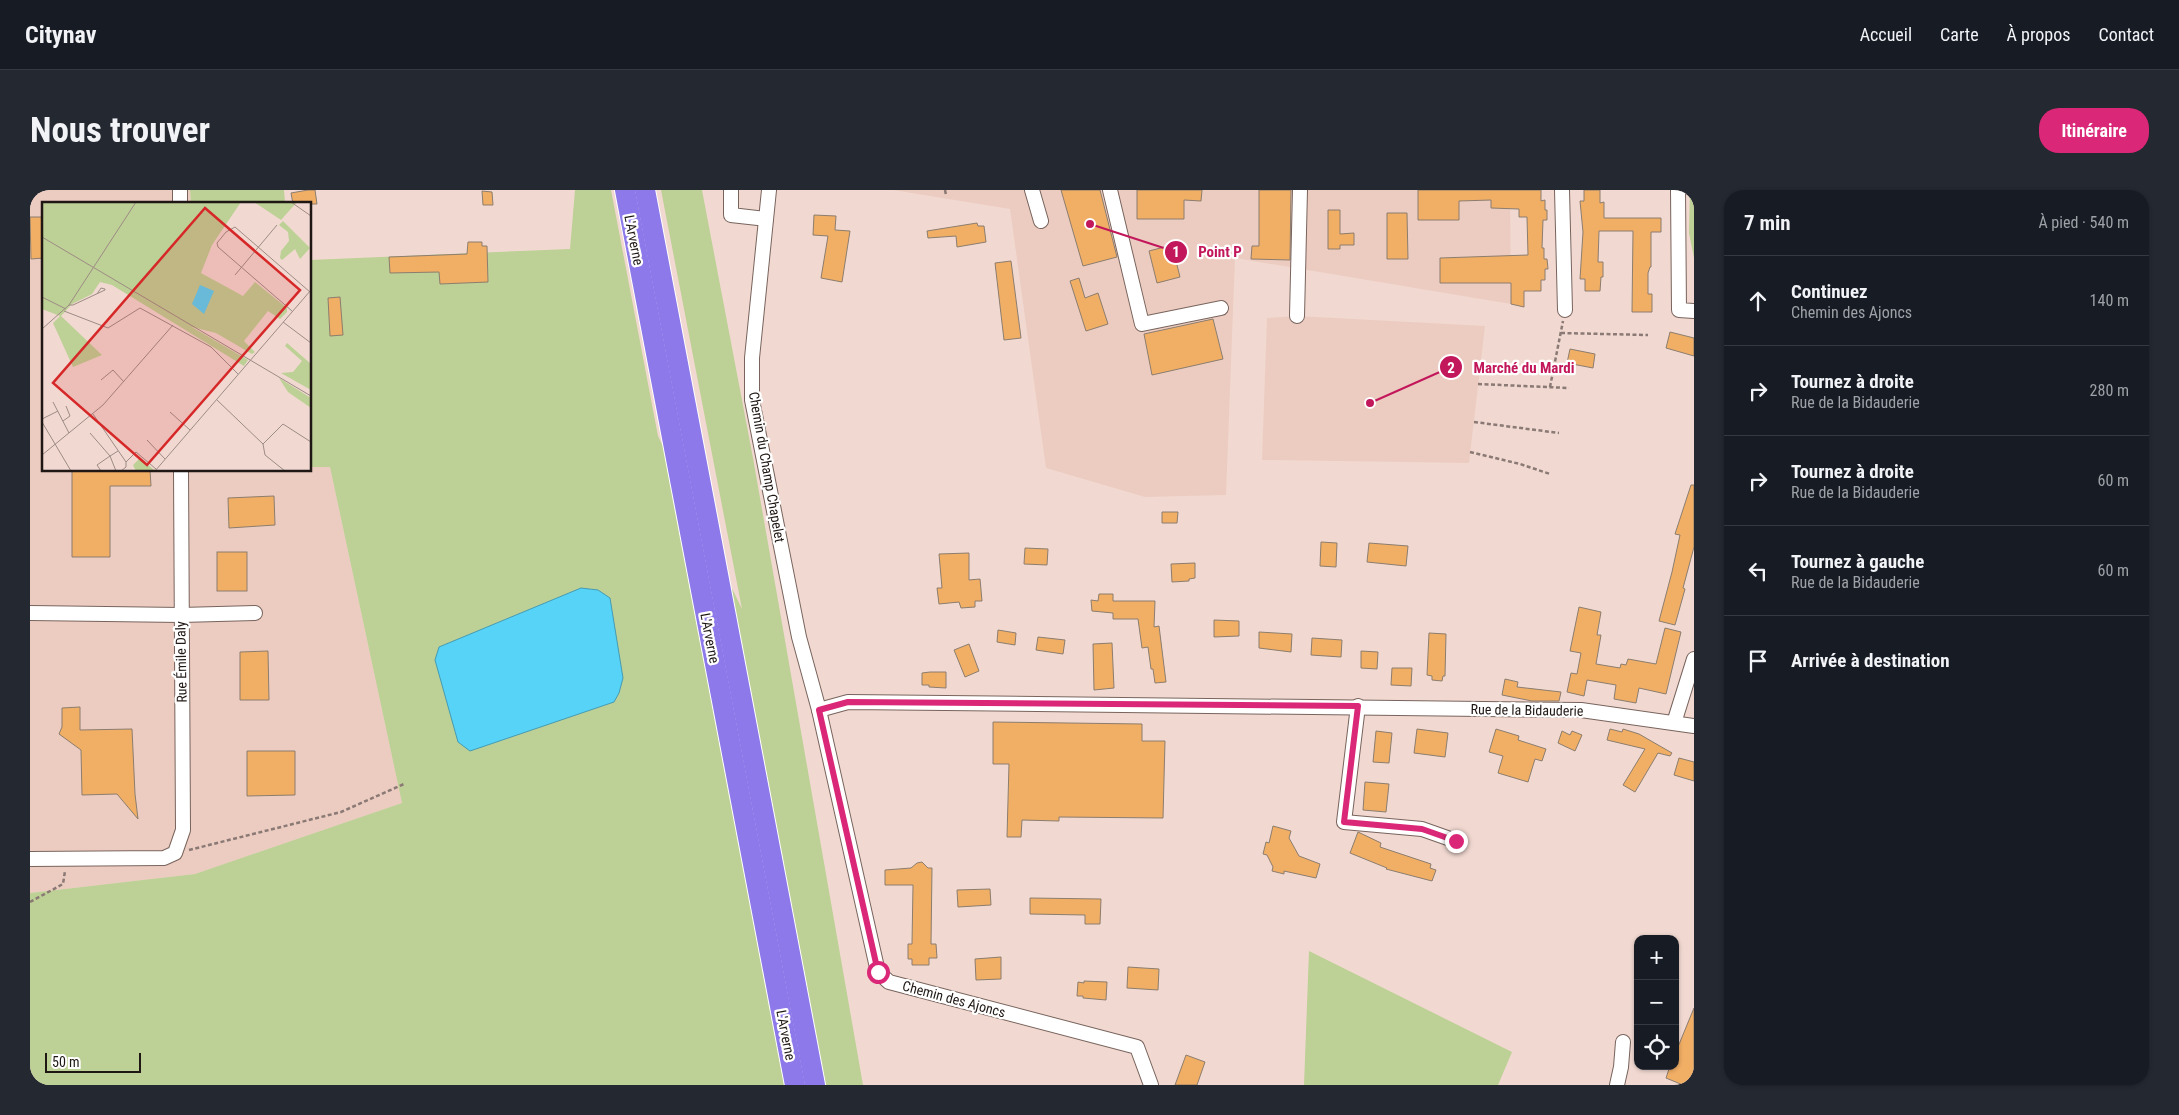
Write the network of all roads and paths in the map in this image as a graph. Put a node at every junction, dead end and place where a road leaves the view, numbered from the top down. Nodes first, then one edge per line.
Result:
1 (625, 190) edge
2 (646, 190) edge
3 (730, 190) edge
4 (769, 190) edge
5 (945, 190) edge
6 (1032, 190) edge
7 (1110, 190) edge
8 (1300, 190) edge
9 (1562, 190) edge
10 (1678, 190) edge
11 (946, 195) dead end
12 (766, 219) junction
13 (1041, 221) dead end
14 (1221, 308) dead end
15 (1565, 310) joint
16 (1694, 311) edge
17 (1297, 316) dead end
18 (1561, 332) junction
19 (1648, 335) dead end
20 (1478, 384) dead end
21 (1550, 388) junction
22 (1570, 388) dead end
23 (1474, 422) dead end
24 (1560, 433) dead end
25 (1470, 452) dead end
26 (181, 471) edge
27 (1550, 474) dead end
28 (30, 613) edge
29 (255, 613) dead end
30 (181, 615) junction
31 (1694, 659) edge
32 (1358, 706) junction
33 (819, 710) junction
34 (1674, 723) junction
35 (1694, 726) edge
36 (404, 784) dead end
37 (1456, 841) dead end
38 (175, 853) junction
39 (30, 858) edge
40 (67, 859) junction
41 (30, 902) edge
42 (1623, 1042) dead end
43 (795, 1085) edge
44 (815, 1085) edge
45 (1151, 1085) edge
46 (1617, 1085) edge

1 - 43 highway, L'Arverne
2 - 44 highway, L'Arverne
3 - 12 street
4 - 12 street, Chemin du Champ Chapelet
5 - 11 path
6 - 13 street
7 - 14 street
8 - 17 street
9 - 15 street
10 - 16 street
12 - 33 street, Chemin du Champ Chapelet
15 - 18 path
18 - 19 path
18 - 21 path
20 - 21 path
21 - 22 path
23 - 24 path
25 - 27 path
26 - 30 street, Rue Émile Daly
28 - 30 street
29 - 30 street
30 - 38 street, Rue Émile Daly
31 - 34 street
32 - 33 street, Rue de la Bidauderie
32 - 34 street, Rue de la Bidauderie
32 - 37 street
33 - 45 street, Chemin des Ajoncs
34 - 35 street, Rue de la Bidauderie
36 - 38 path
38 - 40 street
39 - 40 street
40 - 41 path
42 - 46 street

